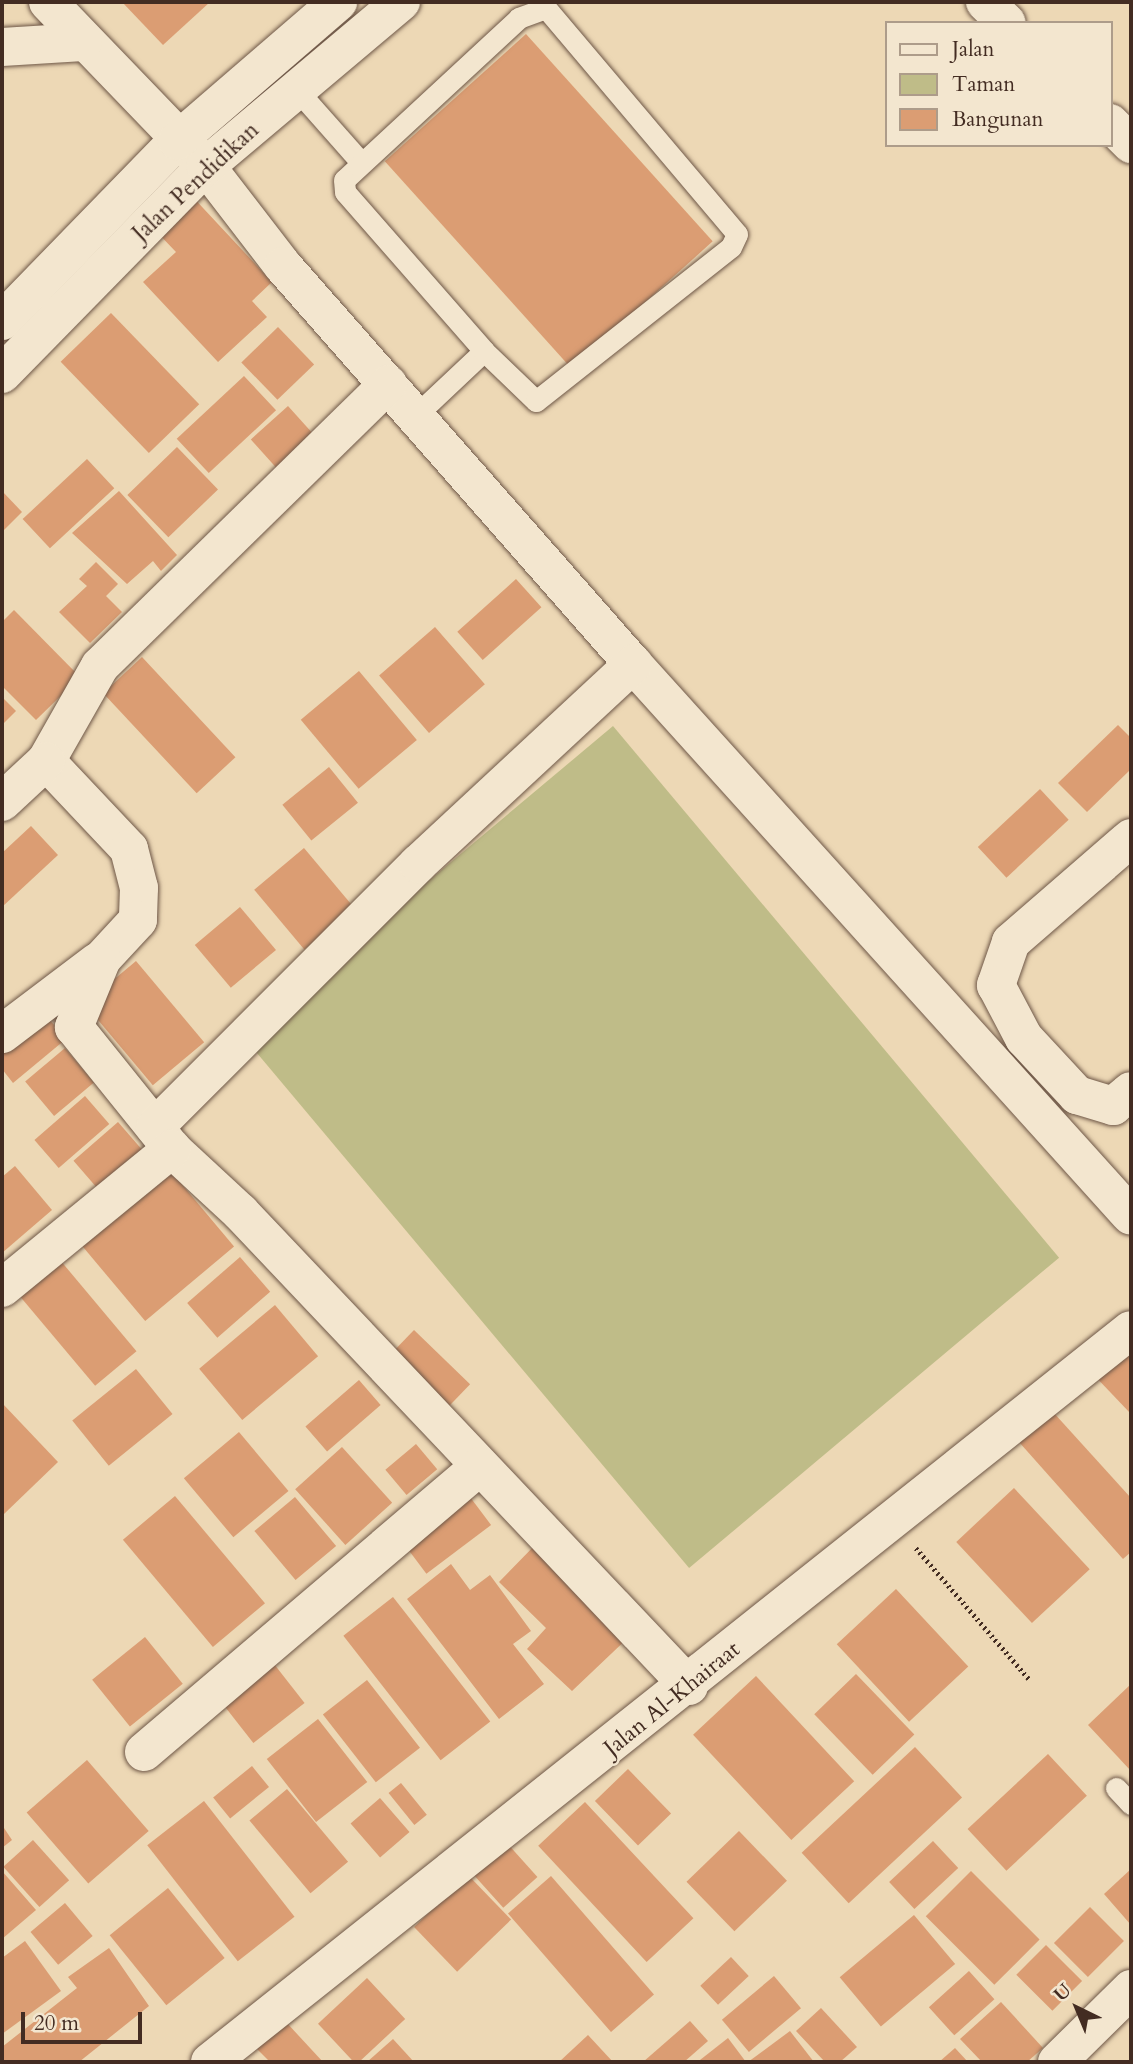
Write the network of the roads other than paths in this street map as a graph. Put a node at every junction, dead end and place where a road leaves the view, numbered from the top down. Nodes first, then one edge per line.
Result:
1 (48, 2) edge
2 (338, 2) edge
3 (401, 2) edge
4 (985, 2) edge
5 (512, 10) edge
6 (1005, 21) edge
7 (83, 41) junction
8 (2, 47) edge
9 (297, 90) junction
10 (1112, 125) edge
11 (177, 141) junction
12 (1131, 144) edge
13 (359, 160) junction
14 (206, 166) junction
15 (2, 321) edge
16 (484, 351) junction
17 (2, 374) edge
18 (388, 384) junction
19 (415, 416) junction
20 (633, 664) junction
21 (47, 761) junction
22 (2, 802) edge
23 (1131, 838) edge
24 (102, 959) junction
25 (2, 1034) edge
26 (1131, 1091) edge
27 (163, 1138) junction
28 (1131, 1216) edge
29 (2, 1288) edge
30 (1131, 1330) edge
31 (480, 1466) junction
32 (689, 1686) junction
33 (144, 1752) dead end
34 (1116, 1788) dead end
35 (1131, 1804) edge
36 (1131, 1989) edge
37 (210, 2062) edge
38 (1057, 2062) edge

1 - 7 street
2 - 11 street, Jalan Pendidikan
3 - 9 street, Jalan Pendidikan
4 - 6 street
5 - 13 lane
5 - 16 lane
7 - 8 street
7 - 11 street
9 - 13 lane
9 - 14 street, Jalan Pendidikan
10 - 12 street
11 - 14 street
11 - 15 street, Jalan Pendidikan
13 - 16 lane
14 - 17 street, Jalan Pendidikan
14 - 18 street
16 - 19 lane
18 - 19 street
18 - 21 street
19 - 20 street
20 - 27 street
20 - 28 street
21 - 22 street
21 - 24 street
23 - 26 street
24 - 25 street
24 - 27 street
27 - 29 street
27 - 31 street
30 - 32 street, Jalan Al-Khairaat
31 - 32 street
31 - 33 street
32 - 37 street, Jalan Al-Khairaat
34 - 35 lane
36 - 38 street

